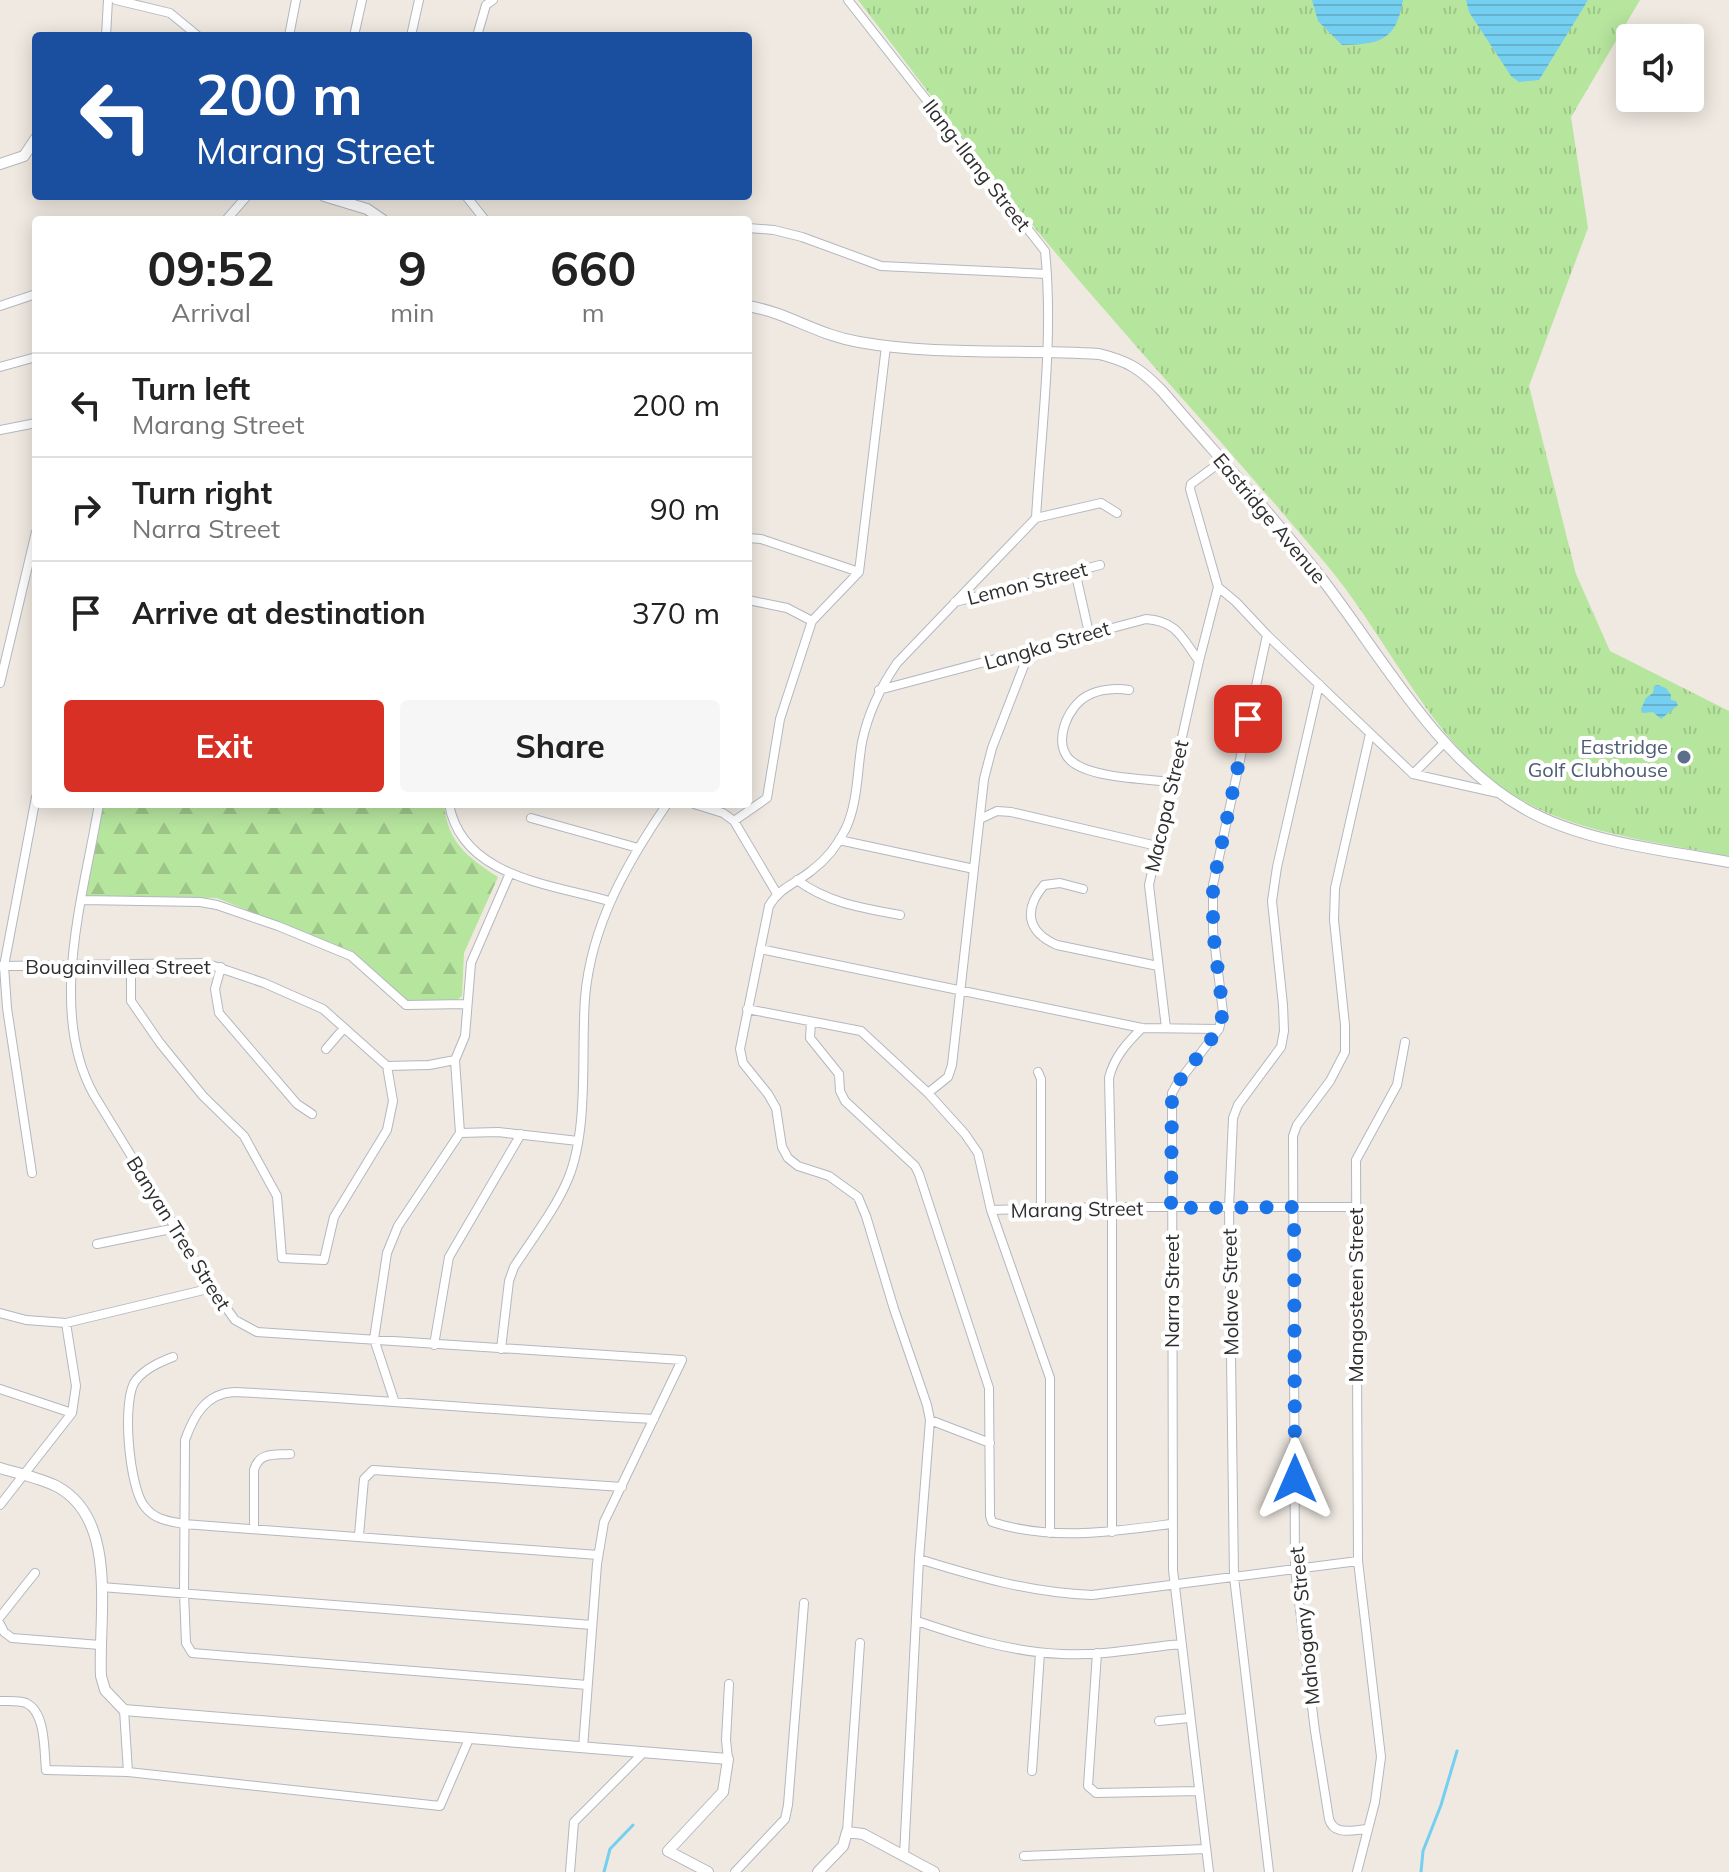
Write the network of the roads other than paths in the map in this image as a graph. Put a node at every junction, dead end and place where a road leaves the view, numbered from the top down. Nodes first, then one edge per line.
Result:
1 (108, 0) edge
2 (116, 0) edge
3 (296, 0) edge
4 (362, 0) edge
5 (419, 0) edge
6 (493, 0) edge
7 (848, 0) edge
8 (106, 32) edge
9 (193, 32) edge
10 (290, 32) edge
11 (355, 32) edge
12 (412, 32) edge
13 (478, 32) edge
14 (32, 144) edge
15 (0, 164) edge
16 (244, 200) edge
17 (337, 200) edge
18 (469, 200) edge
19 (230, 216) edge
20 (377, 216) edge
21 (482, 216) edge
22 (752, 228) edge
23 (1047, 274) junction
24 (32, 295) edge
25 (0, 306) edge
26 (752, 307) edge
27 (886, 346) junction
28 (1046, 351) junction
29 (32, 358) edge
30 (0, 367) edge
31 (32, 424) edge
32 (0, 430) edge
33 (1222, 461) junction
34 (1117, 513) dead end
35 (1036, 518) junction
36 (752, 538) edge
37 (32, 549) edge
38 (1100, 565) dead end
39 (1075, 571) junction
40 (859, 572) junction
41 (1218, 587) junction
42 (752, 601) edge
43 (955, 602) junction
44 (812, 621) junction
45 (1089, 633) junction
46 (1267, 635) junction
47 (1030, 650) junction
48 (1199, 661) junction
49 (0, 683) edge
50 (1319, 684) junction
51 (879, 690) junction
52 (1129, 690) dead end
53 (1370, 734) junction
54 (1444, 743) junction
55 (1413, 774) junction
56 (1172, 782) junction
57 (1498, 793) junction
58 (34, 808) edge
59 (98, 808) edge
60 (450, 808) edge
61 (664, 808) edge
62 (707, 808) edge
63 (531, 818) dead end
64 (980, 819) junction
65 (734, 821) junction
66 (839, 840) junction
67 (1157, 846) junction
68 (638, 848) junction
69 (1729, 862) edge
70 (974, 869) junction
71 (510, 873) junction
72 (797, 880) junction
73 (1083, 889) dead end
74 (776, 892) junction
75 (82, 900) junction
76 (609, 901) junction
77 (900, 915) dead end
78 (760, 949) junction
79 (71, 964) junction
80 (131, 965) junction
81 (2, 966) edge
82 (1158, 966) junction
83 (221, 967) junction
84 (960, 990) junction
85 (467, 1004) junction
86 (747, 1009) junction
87 (811, 1022) junction
88 (344, 1028) junction
89 (1142, 1028) junction
90 (1166, 1028) junction
91 (1219, 1029) junction
92 (1405, 1042) dead end
93 (326, 1049) dead end
94 (455, 1060) junction
95 (387, 1066) junction
96 (1038, 1072) dead end
97 (928, 1093) junction
98 (312, 1114) dead end
99 (460, 1133) junction
100 (521, 1134) junction
101 (578, 1141) junction
102 (32, 1173) dead end
103 (1112, 1207) junction
104 (1294, 1207) junction
105 (1355, 1207) junction
106 (1171, 1208) junction
107 (1229, 1208) junction
108 (1041, 1209) junction
109 (991, 1210) junction
110 (176, 1228) junction
111 (97, 1244) dead end
112 (212, 1288) junction
113 (0, 1313) edge
114 (66, 1323) junction
115 (374, 1339) junction
116 (434, 1345) junction
117 (501, 1349) junction
118 (173, 1357) dead end
119 (0, 1389) edge
120 (394, 1400) junction
121 (72, 1413) junction
122 (654, 1419) junction
123 (930, 1420) junction
124 (990, 1443) junction
125 (290, 1454) dead end
126 (0, 1468) edge
127 (23, 1475) junction
128 (622, 1487) junction
129 (0, 1505) edge
130 (184, 1524) junction
131 (1171, 1524) junction
132 (254, 1527) junction
133 (1112, 1532) junction
134 (1050, 1533) junction
135 (359, 1535) junction
136 (598, 1555) junction
137 (919, 1559) junction
138 (1358, 1561) junction
139 (1295, 1569) junction
140 (35, 1573) dead end
141 (1234, 1577) junction
142 (1174, 1585) junction
143 (101, 1587) junction
144 (184, 1593) junction
145 (804, 1603) dead end
146 (0, 1617) edge
147 (917, 1621) junction
148 (0, 1624) edge
149 (592, 1625) junction
150 (860, 1643) dead end
151 (1180, 1644) junction
152 (100, 1645) junction
153 (1040, 1653) junction
154 (1097, 1653) junction
155 (729, 1684) dead end
156 (587, 1685) junction
157 (0, 1701) edge
158 (124, 1710) junction
159 (1189, 1718) junction
160 (1159, 1721) dead end
161 (469, 1739) junction
162 (583, 1748) junction
163 (642, 1754) junction
164 (728, 1759) junction
165 (1032, 1771) dead end
166 (128, 1772) junction
167 (1199, 1791) junction
168 (1368, 1829) junction
169 (847, 1832) junction
170 (1206, 1849) junction
171 (904, 1856) junction
172 (1024, 1856) dead end
173 (570, 1872) edge
174 (708, 1872) edge
175 (735, 1872) edge
176 (818, 1872) edge
177 (934, 1872) edge
178 (1209, 1872) edge
179 (1269, 1872) edge
180 (1357, 1872) edge

1 - 8 street
2 - 9 street
3 - 10 street
4 - 11 street
5 - 12 street
6 - 13 street
7 - 23 street, Ilang-Ilang Street
14 - 15 street
16 - 19 street
17 - 20 street
18 - 21 street
22 - 23 street
23 - 28 street, Ilang-Ilang Street
24 - 25 street
26 - 27 street, Eastridge Avenue
27 - 28 street, Eastridge Avenue
27 - 40 street
28 - 33 street, Eastridge Avenue
28 - 35 street, Ilang-Ilang Street
29 - 30 street
31 - 32 street
33 - 41 street
33 - 54 street, Eastridge Avenue
34 - 35 street
35 - 43 street
36 - 40 street
37 - 49 street
38 - 39 street, Lemon Street
39 - 43 street, Lemon Street
39 - 45 street
40 - 44 street
41 - 46 street
41 - 48 street, Macopa Street
42 - 44 street
43 - 51 street
44 - 65 street
45 - 47 street, Langka Street
45 - 48 street, Langka Street
46 - 50 street
46 - 91 street
47 - 51 street, Langka Street
47 - 64 street
48 - 56 street, Macopa Street
50 - 53 street
50 - 107 street, Molave Street
51 - 66 street
52 - 56 street
53 - 55 street
53 - 104 street, Mahogany Street
54 - 55 street
54 - 57 street, Eastridge Avenue
55 - 57 street
56 - 67 street, Macopa Street
57 - 69 street, Eastridge Avenue
58 - 81 street
59 - 75 street, Banyan Tree Street
60 - 71 street
61 - 68 street
62 - 65 street
63 - 68 street
64 - 67 street
64 - 70 street
65 - 74 street
66 - 70 street
66 - 72 street
67 - 82 street, Macopa Street
68 - 76 street
70 - 84 street
71 - 76 street
71 - 85 street
72 - 74 street
72 - 77 street
73 - 82 street
74 - 78 street
75 - 79 street, Banyan Tree Street
75 - 85 street
76 - 101 street
78 - 84 street
78 - 86 street
79 - 80 street, Bougainvillea Street
79 - 81 street, Bougainvillea Street
79 - 110 street, Banyan Tree Street
80 - 83 street, Bougainvillea Street
80 - 95 street
81 - 102 street
82 - 90 street, Macopa Street
83 - 88 street, Bougainvillea Street
83 - 98 street
84 - 89 street
84 - 97 street
85 - 94 street
86 - 87 street
86 - 123 street
87 - 97 street
87 - 124 street
88 - 93 street
88 - 95 street, Bougainvillea Street
89 - 90 street
89 - 103 street
90 - 91 street
91 - 106 street, Narra Street
92 - 105 street, Mangosteen Street
94 - 95 street
94 - 99 street
96 - 108 street
97 - 109 street
99 - 100 street
99 - 115 street
100 - 101 street
100 - 116 street
101 - 117 street
103 - 106 street, Marang Street
103 - 108 street, Marang Street
103 - 133 street
104 - 105 street, Marang Street
104 - 107 street, Marang Street
104 - 139 street, Mahogany Street
105 - 138 street, Mangosteen Street
106 - 107 street, Marang Street
106 - 131 street, Narra Street
107 - 141 street, Molave Street
108 - 109 street, Marang Street
109 - 134 street
110 - 111 street
110 - 112 street, Banyan Tree Street
112 - 114 street
112 - 115 street, Banyan Tree Street
113 - 114 street
114 - 121 street
115 - 116 street, Banyan Tree Street
115 - 120 street
116 - 117 street, Banyan Tree Street
117 - 122 street, Banyan Tree Street
118 - 130 street
119 - 121 street
120 - 122 street
120 - 130 street
121 - 127 street
122 - 128 street
123 - 124 street
123 - 137 street
124 - 134 street
125 - 132 street
126 - 127 street
127 - 129 street
127 - 143 street
128 - 135 street
128 - 136 street
130 - 132 street
130 - 144 street
131 - 133 street
131 - 142 street, Narra Street
132 - 135 street
133 - 134 street
135 - 136 street
136 - 149 street
137 - 142 street
137 - 147 street
138 - 139 street
138 - 168 street, Mangosteen Street
139 - 141 street
139 - 168 street, Mahogany Street
140 - 146 street
141 - 142 street
141 - 179 street, Molave Street
142 - 151 street, Narra Street
143 - 144 street
143 - 152 street
144 - 149 street
144 - 156 street
145 - 175 street
147 - 153 street
147 - 171 street
148 - 152 street
149 - 156 street
150 - 169 street
151 - 154 street
151 - 159 street, Narra Street
152 - 158 street
153 - 154 street
153 - 165 street
154 - 167 street
155 - 164 street
156 - 162 street
157 - 166 street
158 - 161 street
158 - 166 street
159 - 160 street
159 - 167 street, Narra Street
161 - 162 street
161 - 166 street
162 - 163 street
163 - 164 street
163 - 173 street
164 - 174 street
167 - 170 street, Narra Street
168 - 180 street, Mangosteen Street
169 - 171 street
169 - 176 street
170 - 172 street
170 - 178 street, Narra Street
171 - 177 street

